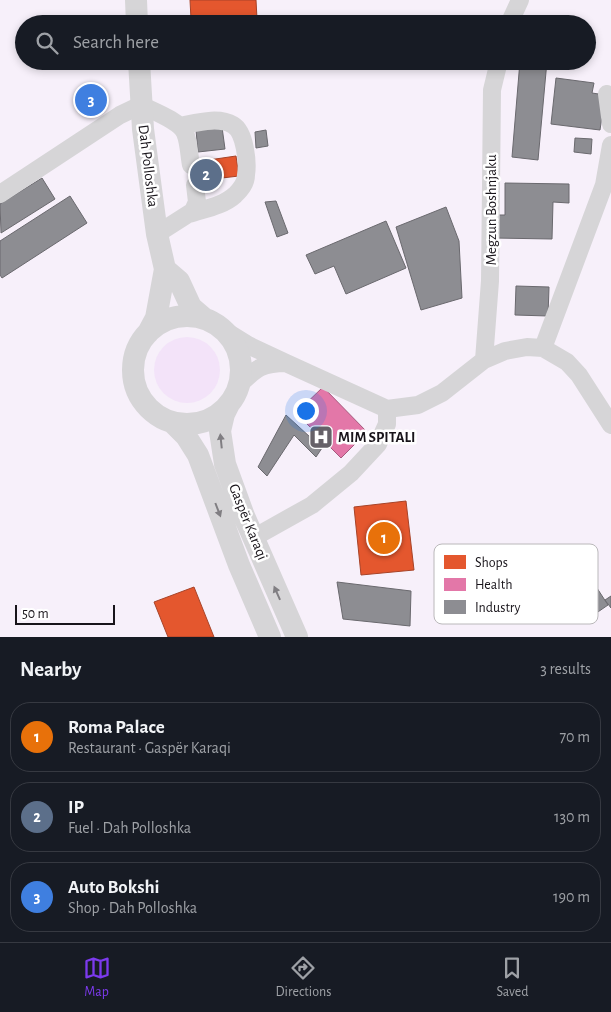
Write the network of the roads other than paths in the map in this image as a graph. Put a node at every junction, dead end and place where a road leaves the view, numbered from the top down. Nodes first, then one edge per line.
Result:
1 (136, 0) edge
2 (520, 0) edge
3 (137, 15) edge
4 (513, 15) edge
5 (140, 70) edge
6 (497, 70) edge
7 (608, 94) dead end
8 (142, 106) junction
9 (611, 124) edge
10 (180, 126) junction
11 (611, 145) edge
12 (191, 165) dead end
13 (195, 185) dead end
14 (0, 194) edge
15 (189, 214) junction
16 (157, 234) junction
17 (165, 269) junction
18 (205, 318) junction
19 (227, 332) junction
20 (148, 333) junction
21 (543, 348) junction
22 (484, 360) junction
23 (286, 363) junction
24 (240, 384) junction
25 (229, 404) junction
26 (387, 409) junction
27 (172, 422) junction
28 (611, 426) edge
29 (254, 538) junction
30 (270, 637) edge
31 (297, 637) edge

1 - 3 main road
2 - 4 street
5 - 8 main road, Dah Polloshka
6 - 22 street, Megzun Boshnjaku
7 - 9 street
8 - 10 street
8 - 14 street
8 - 16 main road, Dah Polloshka
10 - 12 street
10 - 15 street
11 - 21 street
13 - 15 street
15 - 16 street
16 - 17 main road, Dah Polloshka
17 - 18 main road, Dah Polloshka
17 - 20 main road, Dah Polloshka
18 - 19 main road
18 - 20 main road
19 - 23 street
19 - 24 main road
20 - 27 main road
21 - 22 street
21 - 28 street
22 - 26 street
23 - 24 street
23 - 26 street
24 - 25 main road
25 - 27 main road
29 -> 25 main road, Gaspër Karaqi
26 - 29 street
27 -> 30 main road, Gaspër Karaqi
31 -> 29 main road, Gaspër Karaqi

